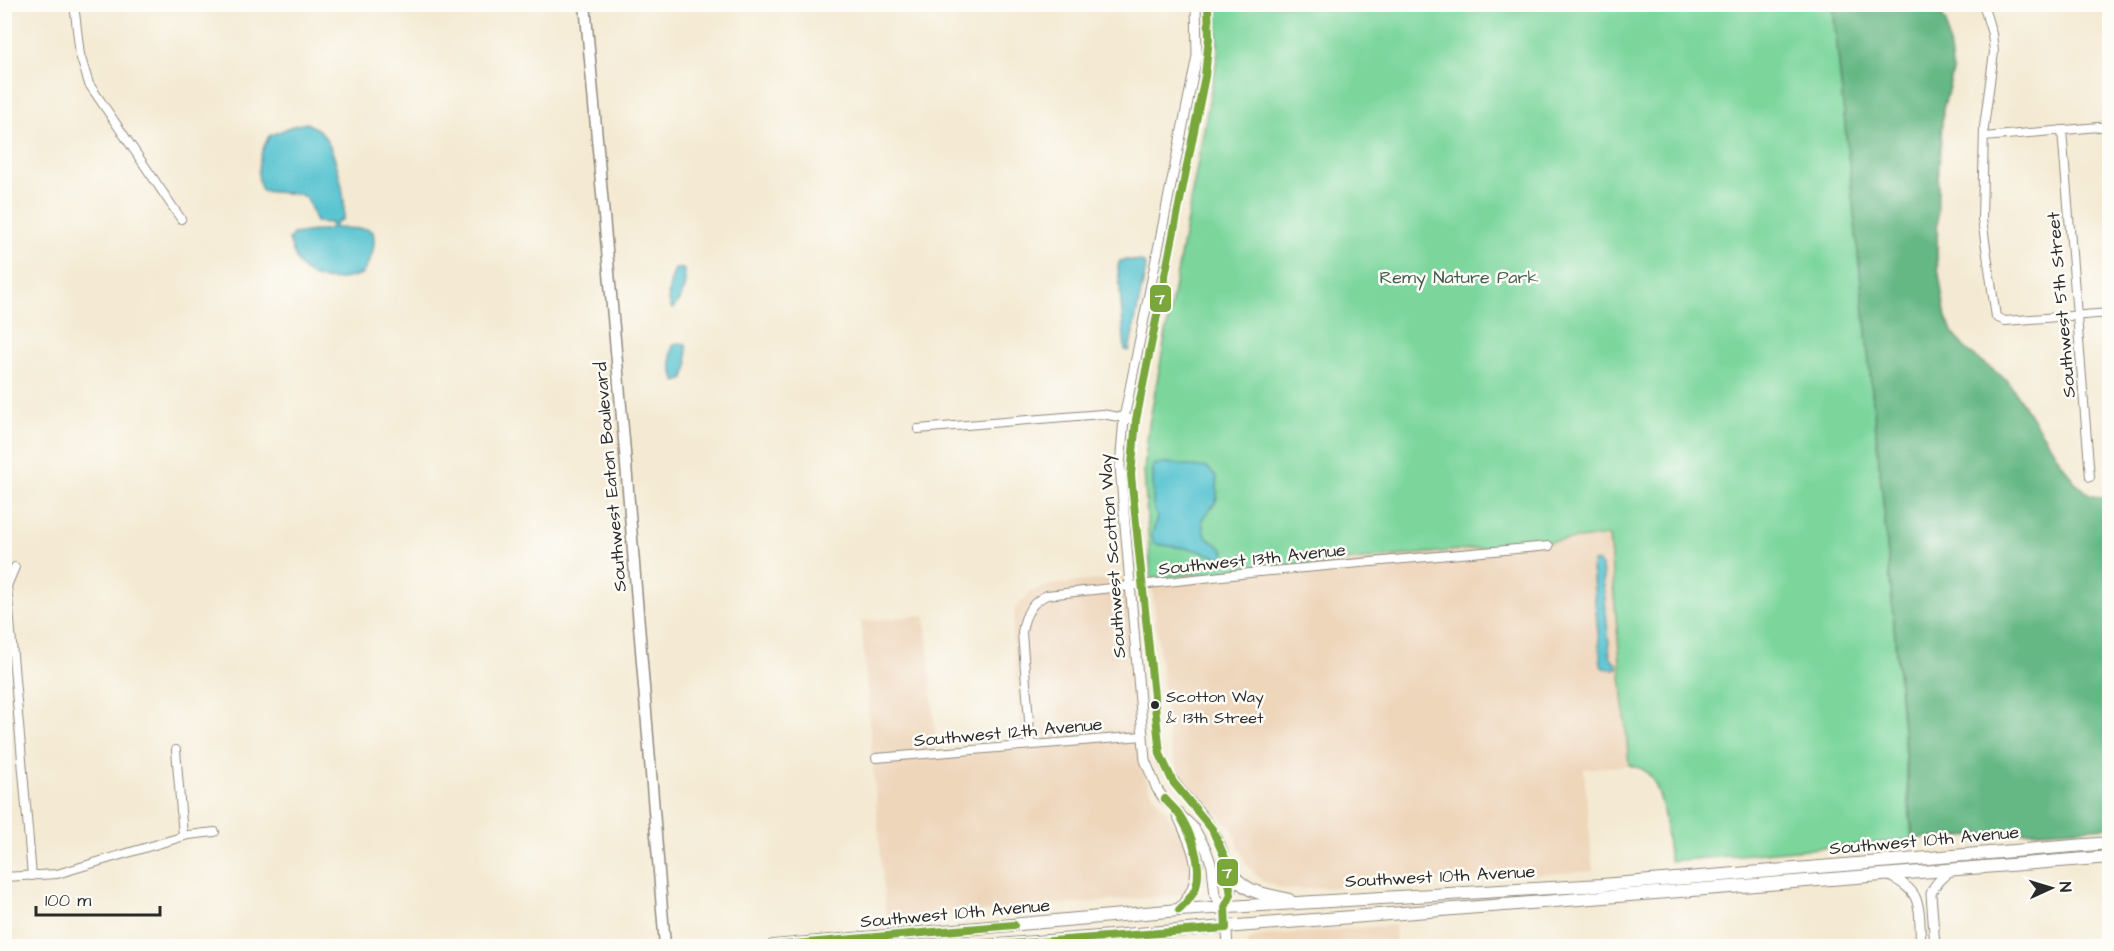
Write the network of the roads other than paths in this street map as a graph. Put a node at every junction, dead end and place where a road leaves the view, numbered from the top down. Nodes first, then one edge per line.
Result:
1 (74, 4) edge
2 (585, 4) edge
3 (1196, 4) edge
4 (1208, 4) edge
5 (1983, 4) edge
6 (1186, 113) junction
7 (1197, 116) junction
8 (2109, 126) edge
9 (2062, 130) junction
10 (1984, 137) junction
11 (181, 219) dead end
12 (2109, 313) edge
13 (2077, 314) junction
14 (1124, 417) junction
15 (1136, 420) junction
16 (918, 429) dead end
17 (2090, 477) dead end
18 (1549, 546) dead end
19 (15, 567) dead end
20 (1143, 585) junction
21 (1130, 587) junction
22 (1143, 736) junction
23 (1031, 745) junction
24 (176, 750) dead end
25 (876, 758) dead end
26 (1178, 813) junction
27 (215, 832) dead end
28 (183, 836) junction
29 (2109, 843) edge
30 (2109, 856) edge
31 (1952, 869) junction
32 (1229, 871) junction
33 (1884, 874) junction
34 (32, 876) junction
35 (4, 877) edge
36 (1296, 903) junction
37 (1224, 907) junction
38 (1179, 910) junction
39 (1226, 928) junction
40 (665, 946) edge
41 (773, 946) edge
42 (985, 946) edge
43 (1228, 946) edge
44 (1920, 946) edge
45 (1935, 946) edge

1 - 11 street
2 - 40 main road, Southwest Eaton Boulevard
3 - 6 street, Southwest Scotton Way
4 - 7 street, Southwest Scotton Way
5 - 10 street
6 - 7 street
6 - 14 street, Southwest Scotton Way
7 - 15 street, Southwest Scotton Way
8 - 9 street
9 - 10 street
9 - 13 street, Southwest 5th Street
10 - 13 street
12 - 13 street
13 - 17 street, Southwest 5th Street
14 - 15 street
14 - 16 street
14 - 21 street, Southwest Scotton Way
15 - 20 street, Southwest Scotton Way
18 - 20 street, Southwest 13th Avenue
19 - 34 street
20 - 21 street, Southwest 13th Avenue
20 - 32 street, Southwest Scotton Way
21 - 22 street, Southwest Scotton Way
21 - 23 street, Southwest 13th Avenue
22 - 23 street, Southwest 12th Avenue
22 - 26 street, Southwest Scotton Way
23 - 25 street, Southwest 12th Avenue
24 - 28 street
26 - 37 street, Southwest Scotton Way
26 - 38 highway
27 - 28 street
28 - 34 street
29 - 36 highway, Southwest 10th Avenue
30 - 31 highway, Southwest 10th Avenue
31 - 33 highway, Southwest 10th Avenue
31 - 45 street
32 - 36 highway
32 - 37 street, Southwest Scotton Way
33 - 39 highway, Southwest 10th Avenue
33 - 44 street
34 - 35 street
36 - 37 highway, Southwest 10th Avenue
37 - 38 highway, Southwest 10th Avenue
37 - 39 street, Southwest Scotton Way
38 - 41 highway, Southwest 10th Avenue
39 - 42 highway, Southwest 10th Avenue
39 - 43 street, Southwest Scotton Way

